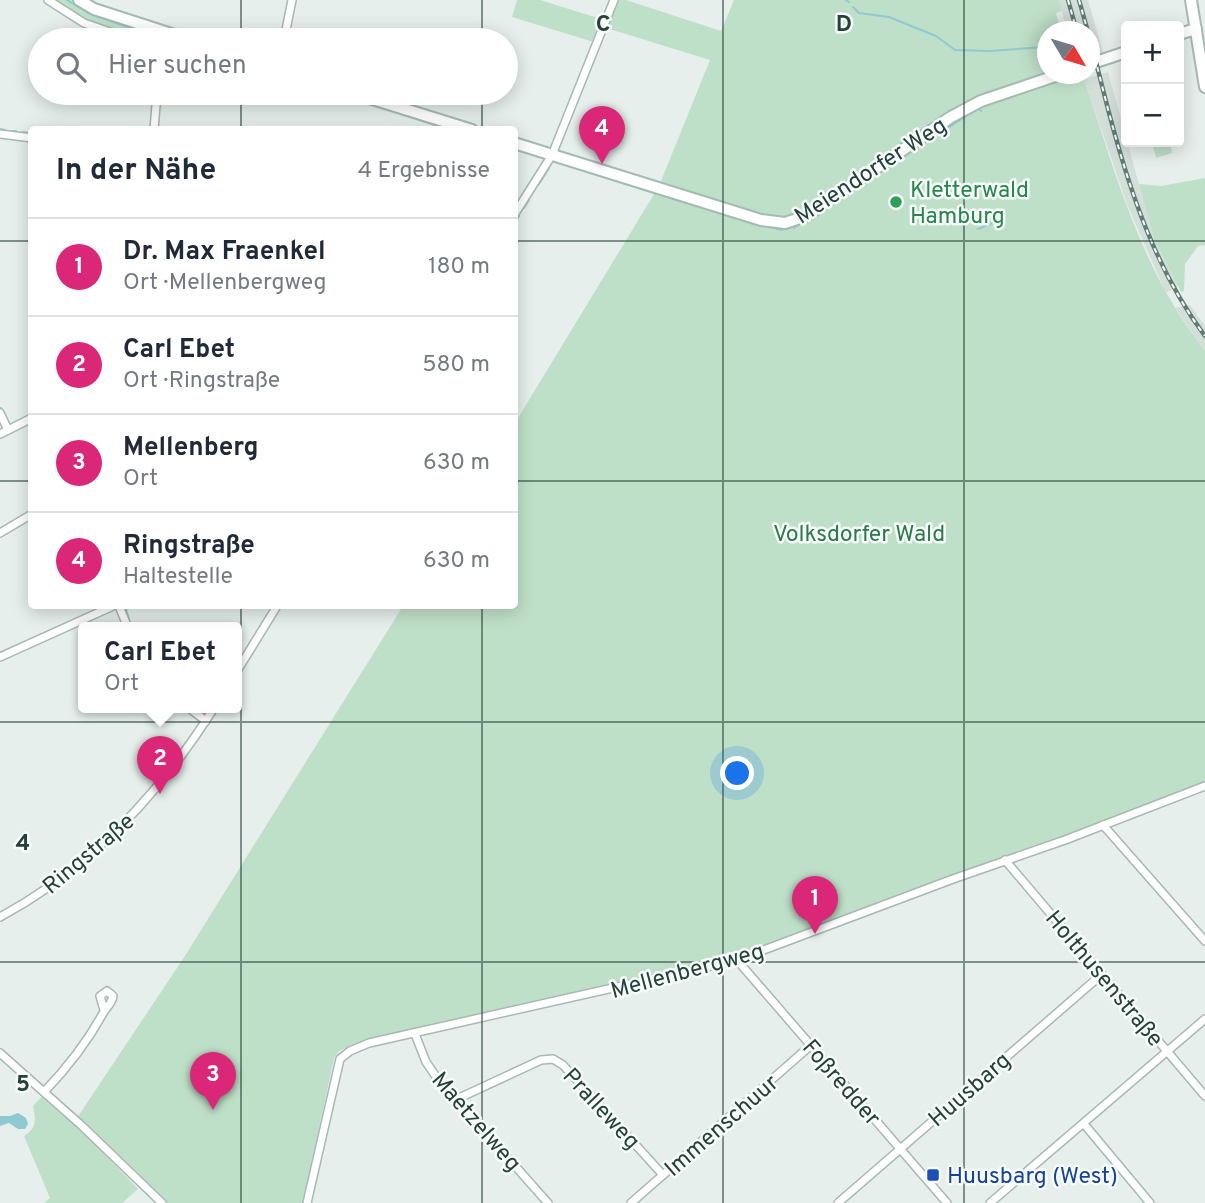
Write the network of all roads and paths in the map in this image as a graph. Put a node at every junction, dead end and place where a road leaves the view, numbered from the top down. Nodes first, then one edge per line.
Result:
1 (48, 0) edge
2 (79, 0) edge
3 (292, 0) edge
4 (614, 0) edge
5 (1191, 0) edge
6 (99, 28) edge
7 (142, 28) edge
8 (286, 28) edge
9 (1196, 29) junction
10 (1184, 33) edge
11 (1121, 54) edge
12 (1100, 61) edge
13 (1037, 82) edge
14 (1205, 87) edge
15 (156, 105) edge
16 (392, 105) edge
17 (154, 126) edge
18 (459, 126) edge
19 (0, 134) edge
20 (28, 138) edge
21 (518, 144) edge
22 (552, 155) junction
23 (518, 209) edge
24 (0, 413) edge
25 (28, 420) edge
26 (4, 432) edge
27 (28, 516) edge
28 (0, 533) edge
29 (106, 609) edge
30 (274, 609) edge
31 (0, 657) edge
32 (242, 663) edge
33 (195, 713) edge
34 (211, 713) edge
35 (206, 721) junction
36 (1205, 786) edge
37 (1103, 825) junction
38 (1005, 860) junction
39 (0, 917) edge
40 (1205, 941) edge
41 (737, 960) junction
42 (1101, 975) junction
43 (104, 1010) dead end
44 (1205, 1019) edge
45 (415, 1034) junction
46 (810, 1046) junction
47 (1167, 1052) junction
48 (0, 1053) edge
49 (44, 1093) junction
50 (1205, 1096) edge
51 (457, 1099) junction
52 (1084, 1124) junction
53 (901, 1149) junction
54 (663, 1175) junction
55 (162, 1203) edge
56 (307, 1203) edge
57 (548, 1203) edge
58 (631, 1203) edge
59 (838, 1203) edge
60 (947, 1203) edge
61 (990, 1203) edge
62 (1150, 1203) edge

1 - 6 street
2 - 7 street
3 - 8 street
4 - 22 street
5 - 9 street
9 - 10 street
9 - 14 street
11 - 12 street
13 - 22 street, Meiendorfer Weg
15 - 17 street
16 - 18 street
19 - 20 street
21 - 22 street, Meiendorfer Weg
22 - 23 street
24 - 26 street
25 - 26 street
27 - 28 street
29 - 31 street
30 - 32 street
33 - 35 street
34 - 35 street, Ringstraße
35 - 39 street, Ringstraße
36 - 37 street, Mellenbergweg
37 - 38 street, Mellenbergweg
37 - 40 street
38 - 41 street, Mellenbergweg
38 - 42 street, Holthusenstraße
41 - 45 street, Mellenbergweg
41 - 46 street, Foßredder
42 - 47 street, Holthusenstraße
42 - 53 street, Huusbarg
43 - 49 street
44 - 47 street
45 - 51 street, Maetzelweg
45 - 56 street, Mellenbergweg
46 - 53 street, Foßredder
46 - 54 street, Immenschuur
47 - 50 street, Holthusenstraße
47 - 52 street
48 - 49 street
49 - 55 street
51 - 54 street, Pralleweg
51 - 57 street, Maetzelweg
52 - 61 street
52 - 62 street
53 - 59 street, Huusbarg
53 - 60 street, Foßredder
54 - 58 street, Immenschuur

